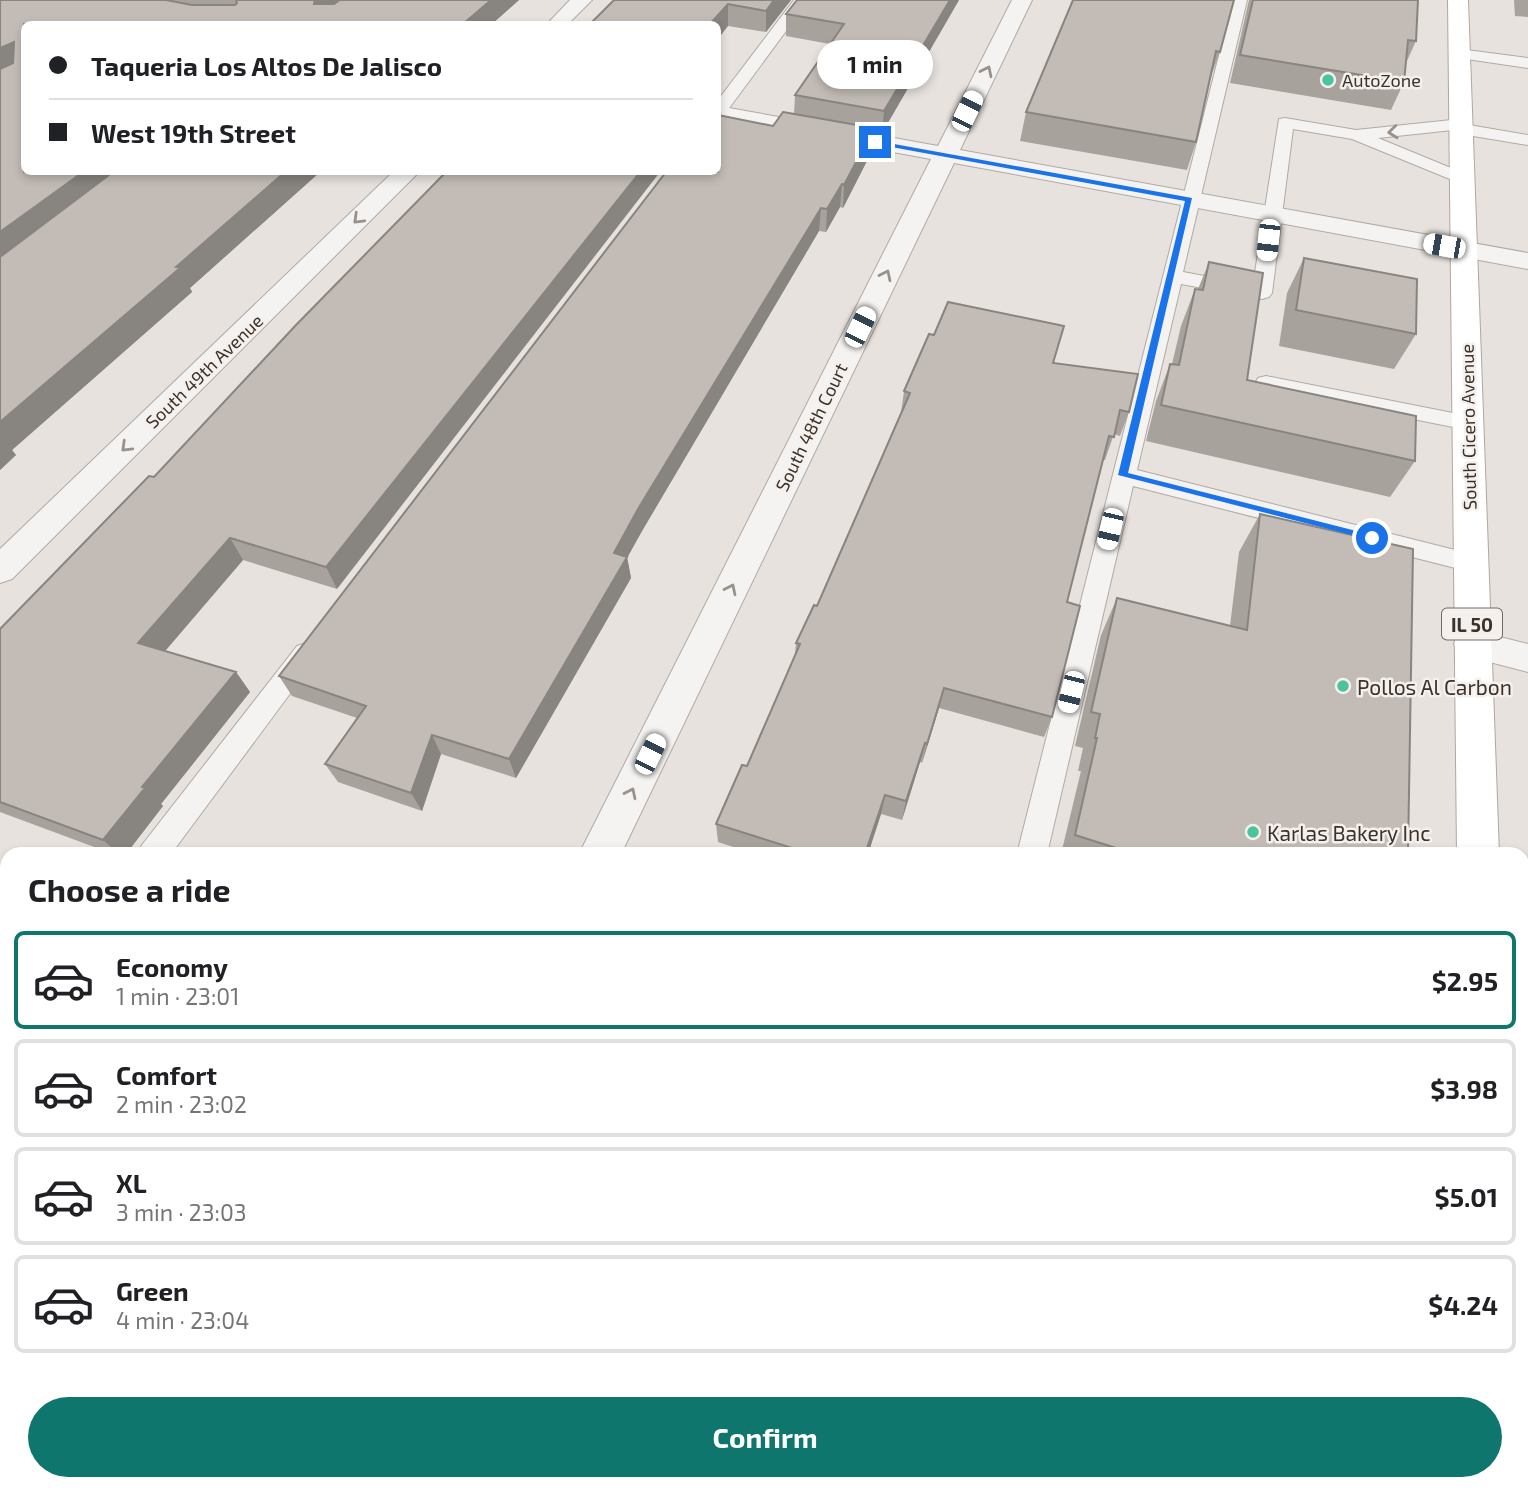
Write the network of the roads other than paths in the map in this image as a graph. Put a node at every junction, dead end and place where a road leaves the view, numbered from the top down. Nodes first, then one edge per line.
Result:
1 (582, 0) edge
2 (802, 0) edge
3 (1022, 0) edge
4 (1240, 0) edge
5 (1458, 0) edge
6 (560, 21) edge
7 (1460, 54) junction
8 (1528, 63) edge
9 (721, 108) edge
10 (721, 113) edge
11 (1461, 126) junction
12 (1356, 135) junction
13 (1528, 140) edge
14 (946, 155) junction
15 (404, 175) edge
16 (1462, 179) junction
17 (1189, 199) junction
18 (1271, 214) junction
19 (1464, 249) junction
20 (1528, 261) edge
21 (1171, 276) junction
22 (1266, 383) edge
23 (1468, 423) junction
24 (1123, 475) junction
25 (1471, 563) junction
26 (0, 570) edge
27 (320, 634) edge
28 (1472, 644) junction
29 (1528, 658) edge
30 (158, 847) edge
31 (603, 847) edge
32 (1034, 847) edge
33 (1478, 847) edge

1 - 6 street
2 - 9 lane
14 -> 3 street, South 48th Court
4 - 17 lane
5 - 7 main road, South Cicero Avenue / IL 50
7 - 8 lane
7 - 11 main road, South Cicero Avenue / IL 50
10 - 14 street
11 -> 12 lane
11 - 13 lane
11 - 16 main road, South Cicero Avenue / IL 50
12 - 16 lane
12 - 18 lane
14 - 17 street
31 -> 14 street, South 48th Court
15 -> 26 street, South 49th Avenue
16 - 19 main road, South Cicero Avenue / IL 50
17 - 18 street
17 - 21 lane
18 - 19 street
18 - 21 lane
19 - 20 street
19 - 23 main road, South Cicero Avenue / IL 50
21 - 24 lane
22 - 23 lane
23 - 25 main road, South Cicero Avenue / IL 50
24 - 25 lane
24 - 32 lane
25 - 28 main road, South Cicero Avenue / IL 50
27 - 30 lane
28 - 29 street
28 - 33 main road, South Cicero Avenue / IL 50

